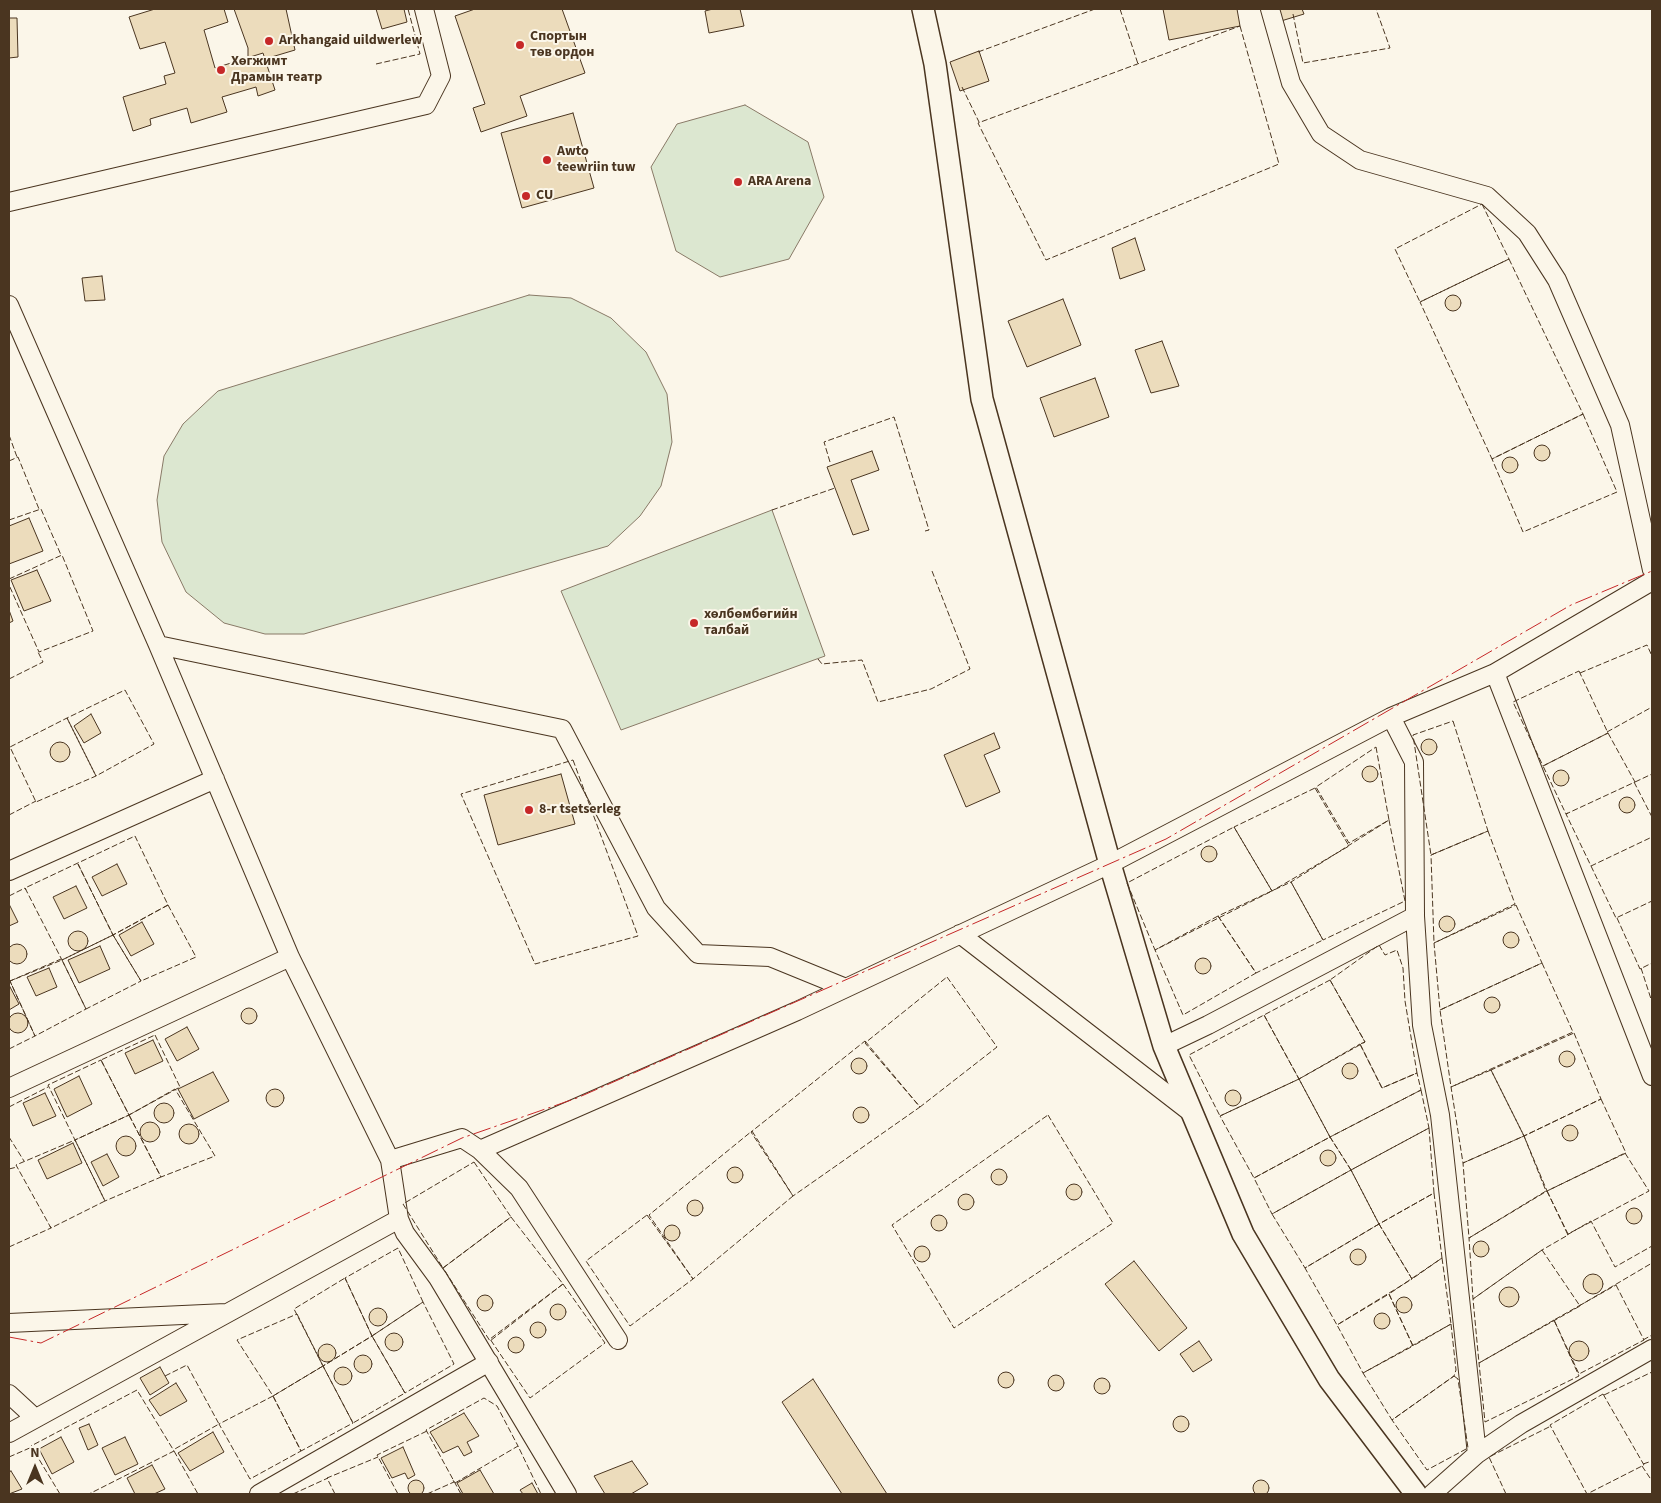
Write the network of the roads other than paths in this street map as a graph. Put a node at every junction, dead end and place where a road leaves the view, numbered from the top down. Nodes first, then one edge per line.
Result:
1 (424, 9) edge
2 (917, 9) edge
3 (1270, 9) edge
4 (925, 19) edge
5 (9, 202) edge
6 (9, 305) edge
7 (1652, 570) edge
8 (1652, 582) edge
9 (158, 645) junction
10 (1495, 673) junction
11 (1391, 717) junction
12 (215, 779) junction
13 (1110, 864) junction
14 (9, 871) edge
15 (1415, 916) junction
16 (960, 934) junction
17 (290, 957) junction
18 (846, 988) junction
19 (1164, 1046) junction
20 (1652, 1076) edge
21 (9, 1088) edge
22 (1189, 1111) junction
23 (480, 1150) junction
24 (390, 1160) junction
25 (399, 1219) junction
26 (231, 1312) junction
27 (9, 1323) edge
28 (618, 1340) dead end
29 (1652, 1349) edge
30 (489, 1362) junction
31 (9, 1394) edge
32 (35, 1418) junction
33 (9, 1433) edge
34 (1477, 1454) junction
35 (259, 1494) edge
36 (567, 1494) edge
37 (1416, 1494) edge
38 (1432, 1494) edge

1 - 5 street
2 - 4 street
3 - 7 street
4 - 13 street
6 - 9 street
8 - 10 street
9 - 12 street
9 - 18 street
10 - 11 street
10 - 20 street
11 - 13 street
11 - 15 street
12 - 14 street
12 - 17 street
13 - 16 street
13 - 19 street
15 - 19 street
15 - 34 street
16 - 18 street
16 - 22 street
17 - 21 street
17 - 24 street
18 - 23 street
19 - 22 street
22 - 37 street
23 - 24 street
23 - 28 street
24 - 25 street
25 - 26 street
25 - 30 street
26 - 27 street
26 - 32 street
29 - 34 street
30 - 35 street
30 - 36 street
31 - 32 street
32 - 33 street
34 - 38 street

